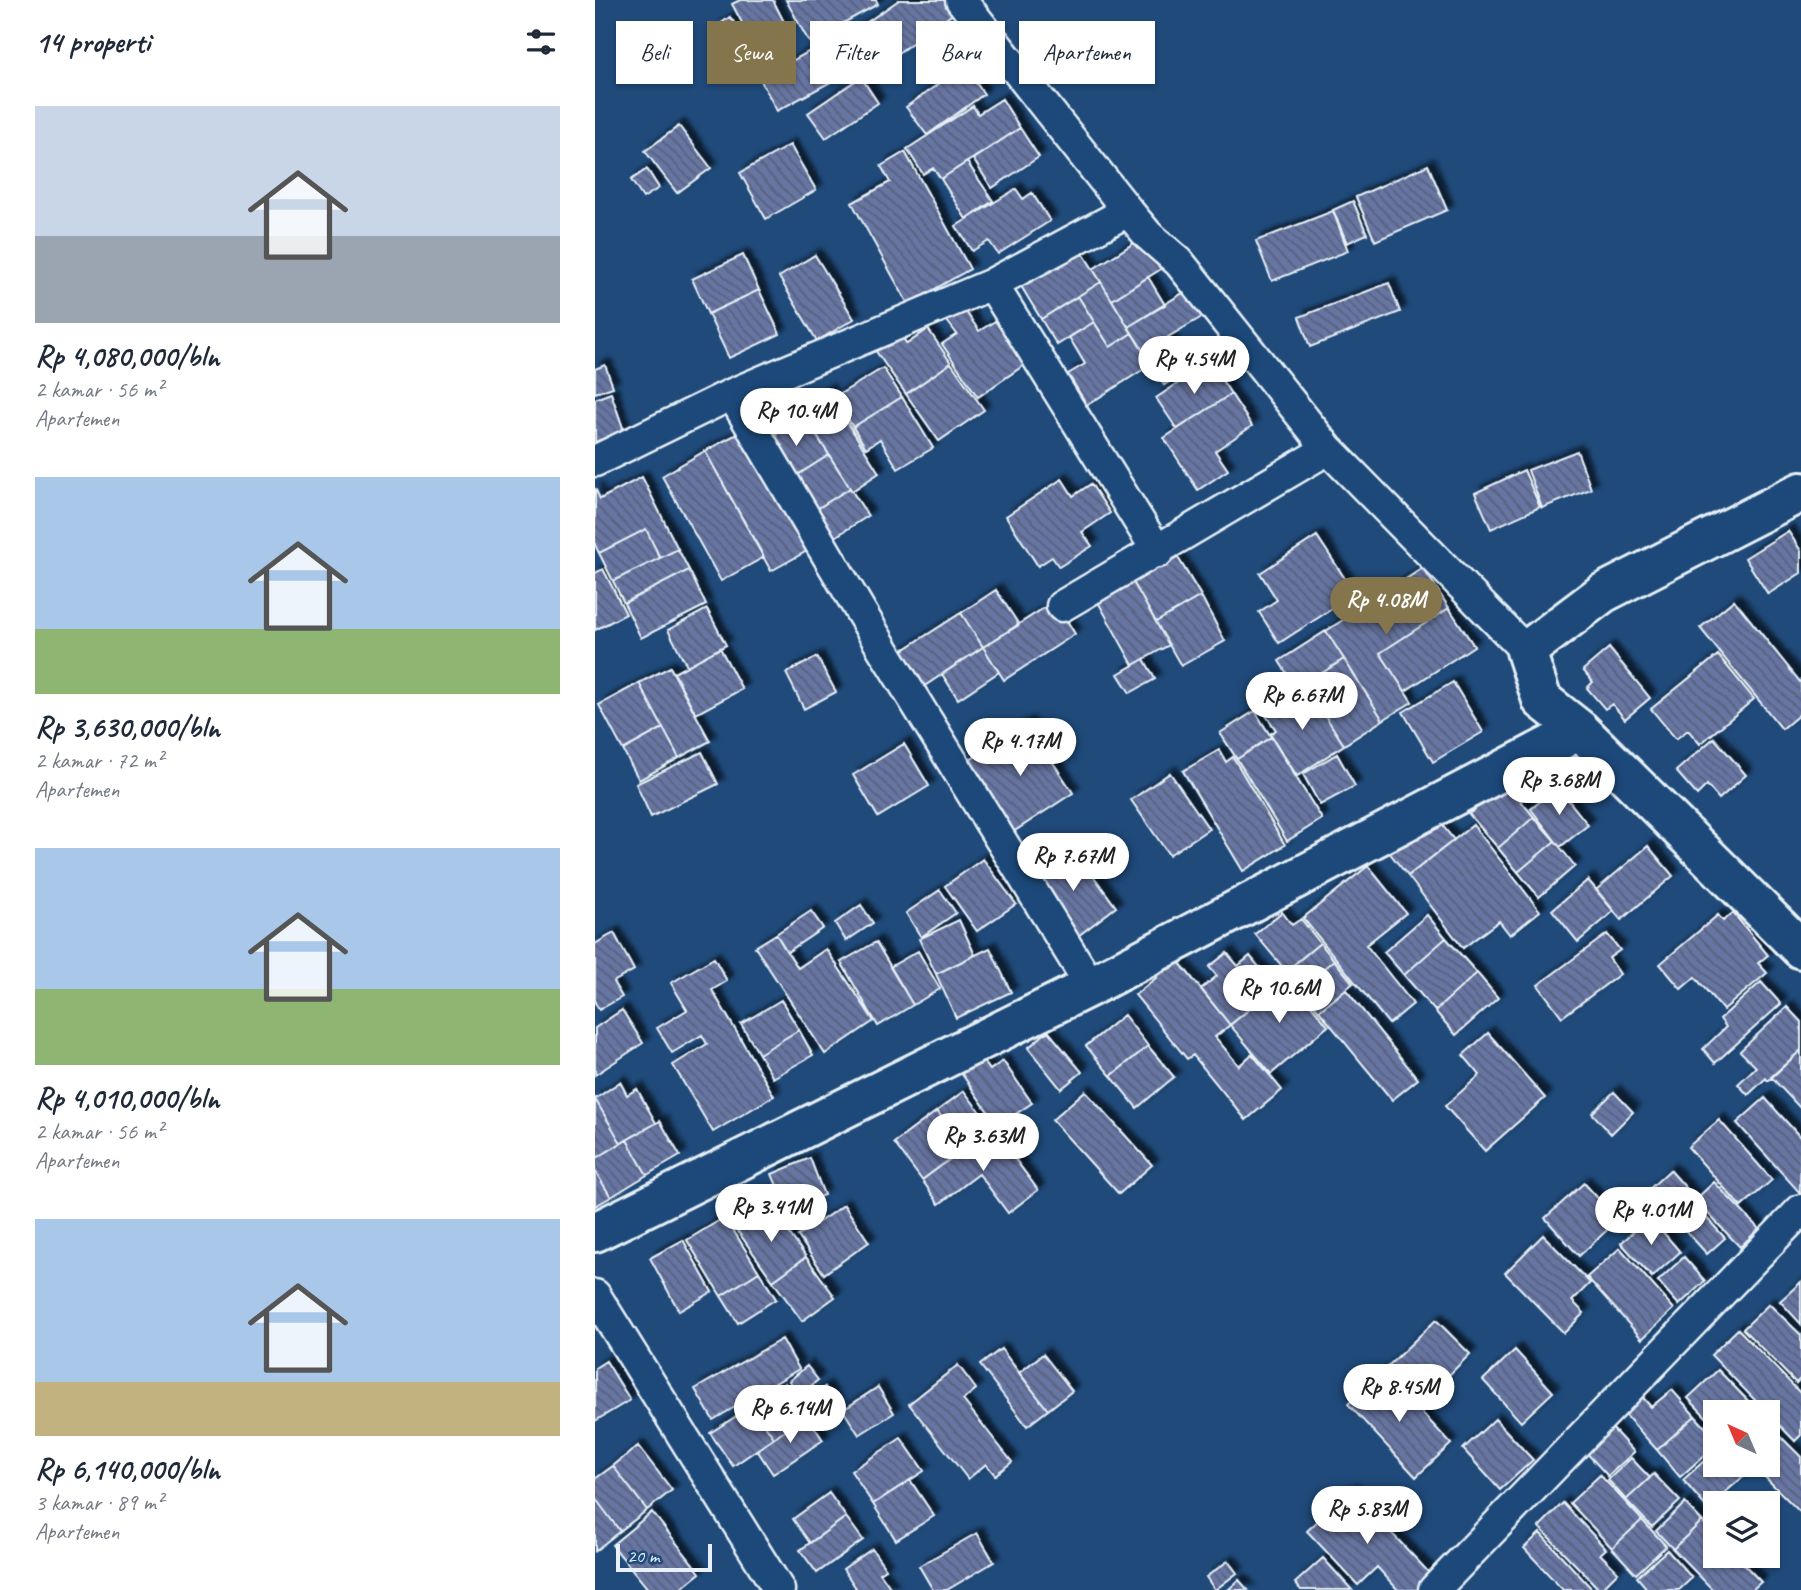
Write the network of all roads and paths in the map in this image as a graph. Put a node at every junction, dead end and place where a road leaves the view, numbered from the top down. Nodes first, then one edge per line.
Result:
1 (961, 0) edge
2 (1128, 211) junction
3 (992, 284) junction
4 (732, 394) junction
5 (1328, 449) junction
6 (595, 461) edge
7 (1801, 492) edge
8 (1158, 552) junction
9 (1062, 606) dead end
10 (1526, 651) junction
11 (1580, 730) junction
12 (1801, 949) edge
13 (1091, 986) junction
14 (1801, 1210) edge
15 (595, 1232) edge
16 (595, 1295) edge
17 (779, 1590) edge
18 (1434, 1590) edge

1 - 2 street
2 - 3 street
2 - 5 street
3 - 4 street
3 - 8 street
4 - 6 street
4 - 13 street
5 - 8 street
5 - 10 street
7 - 10 street
8 - 9 street
10 - 11 street
11 - 12 street
11 - 13 street
13 - 15 street
14 - 18 street
16 - 17 street

